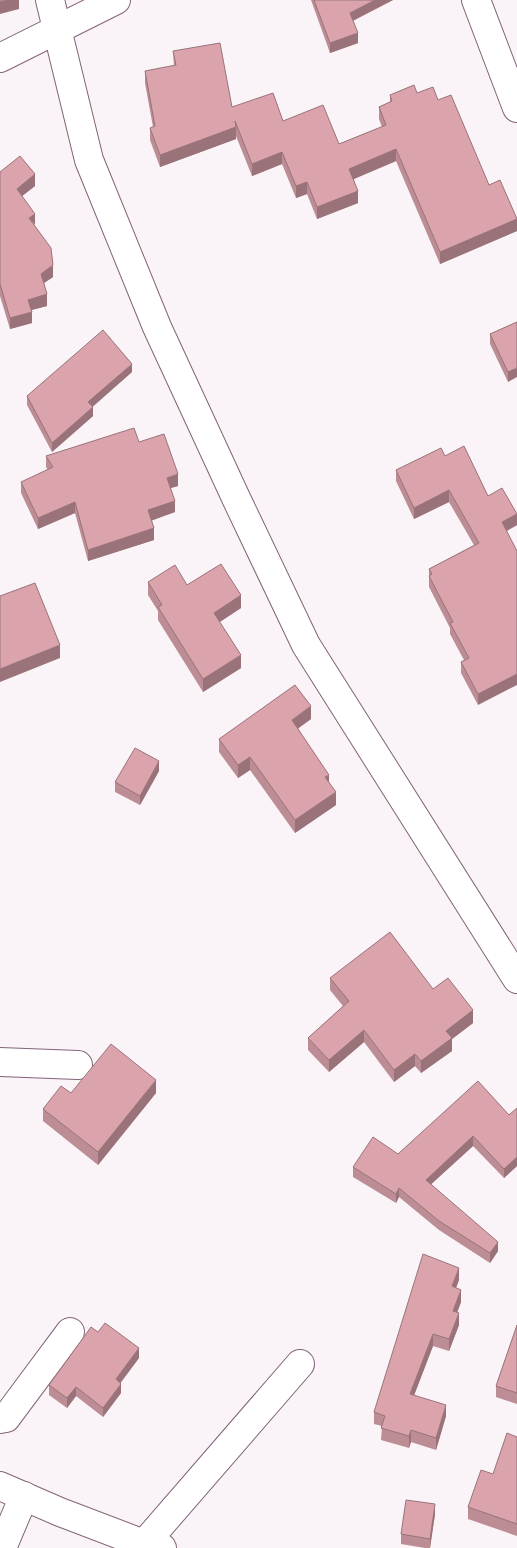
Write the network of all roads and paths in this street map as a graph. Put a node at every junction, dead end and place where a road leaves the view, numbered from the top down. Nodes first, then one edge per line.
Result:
1 (50, 0) edge
2 (116, 0) edge
3 (476, 0) edge
4 (57, 29) junction
5 (0, 58) edge
6 (517, 108) edge
7 (517, 979) edge
8 (0, 1062) edge
9 (78, 1065) dead end
10 (70, 1332) dead end
11 (300, 1364) dead end
12 (0, 1419) edge
13 (12, 1491) edge
14 (154, 1546) edge
15 (2, 1548) edge

1 - 4 street
2 - 4 street
3 - 6 street
4 - 5 street
4 - 7 street
8 - 9 street
10 - 12 street
11 - 14 street
13 - 14 street
13 - 15 street

